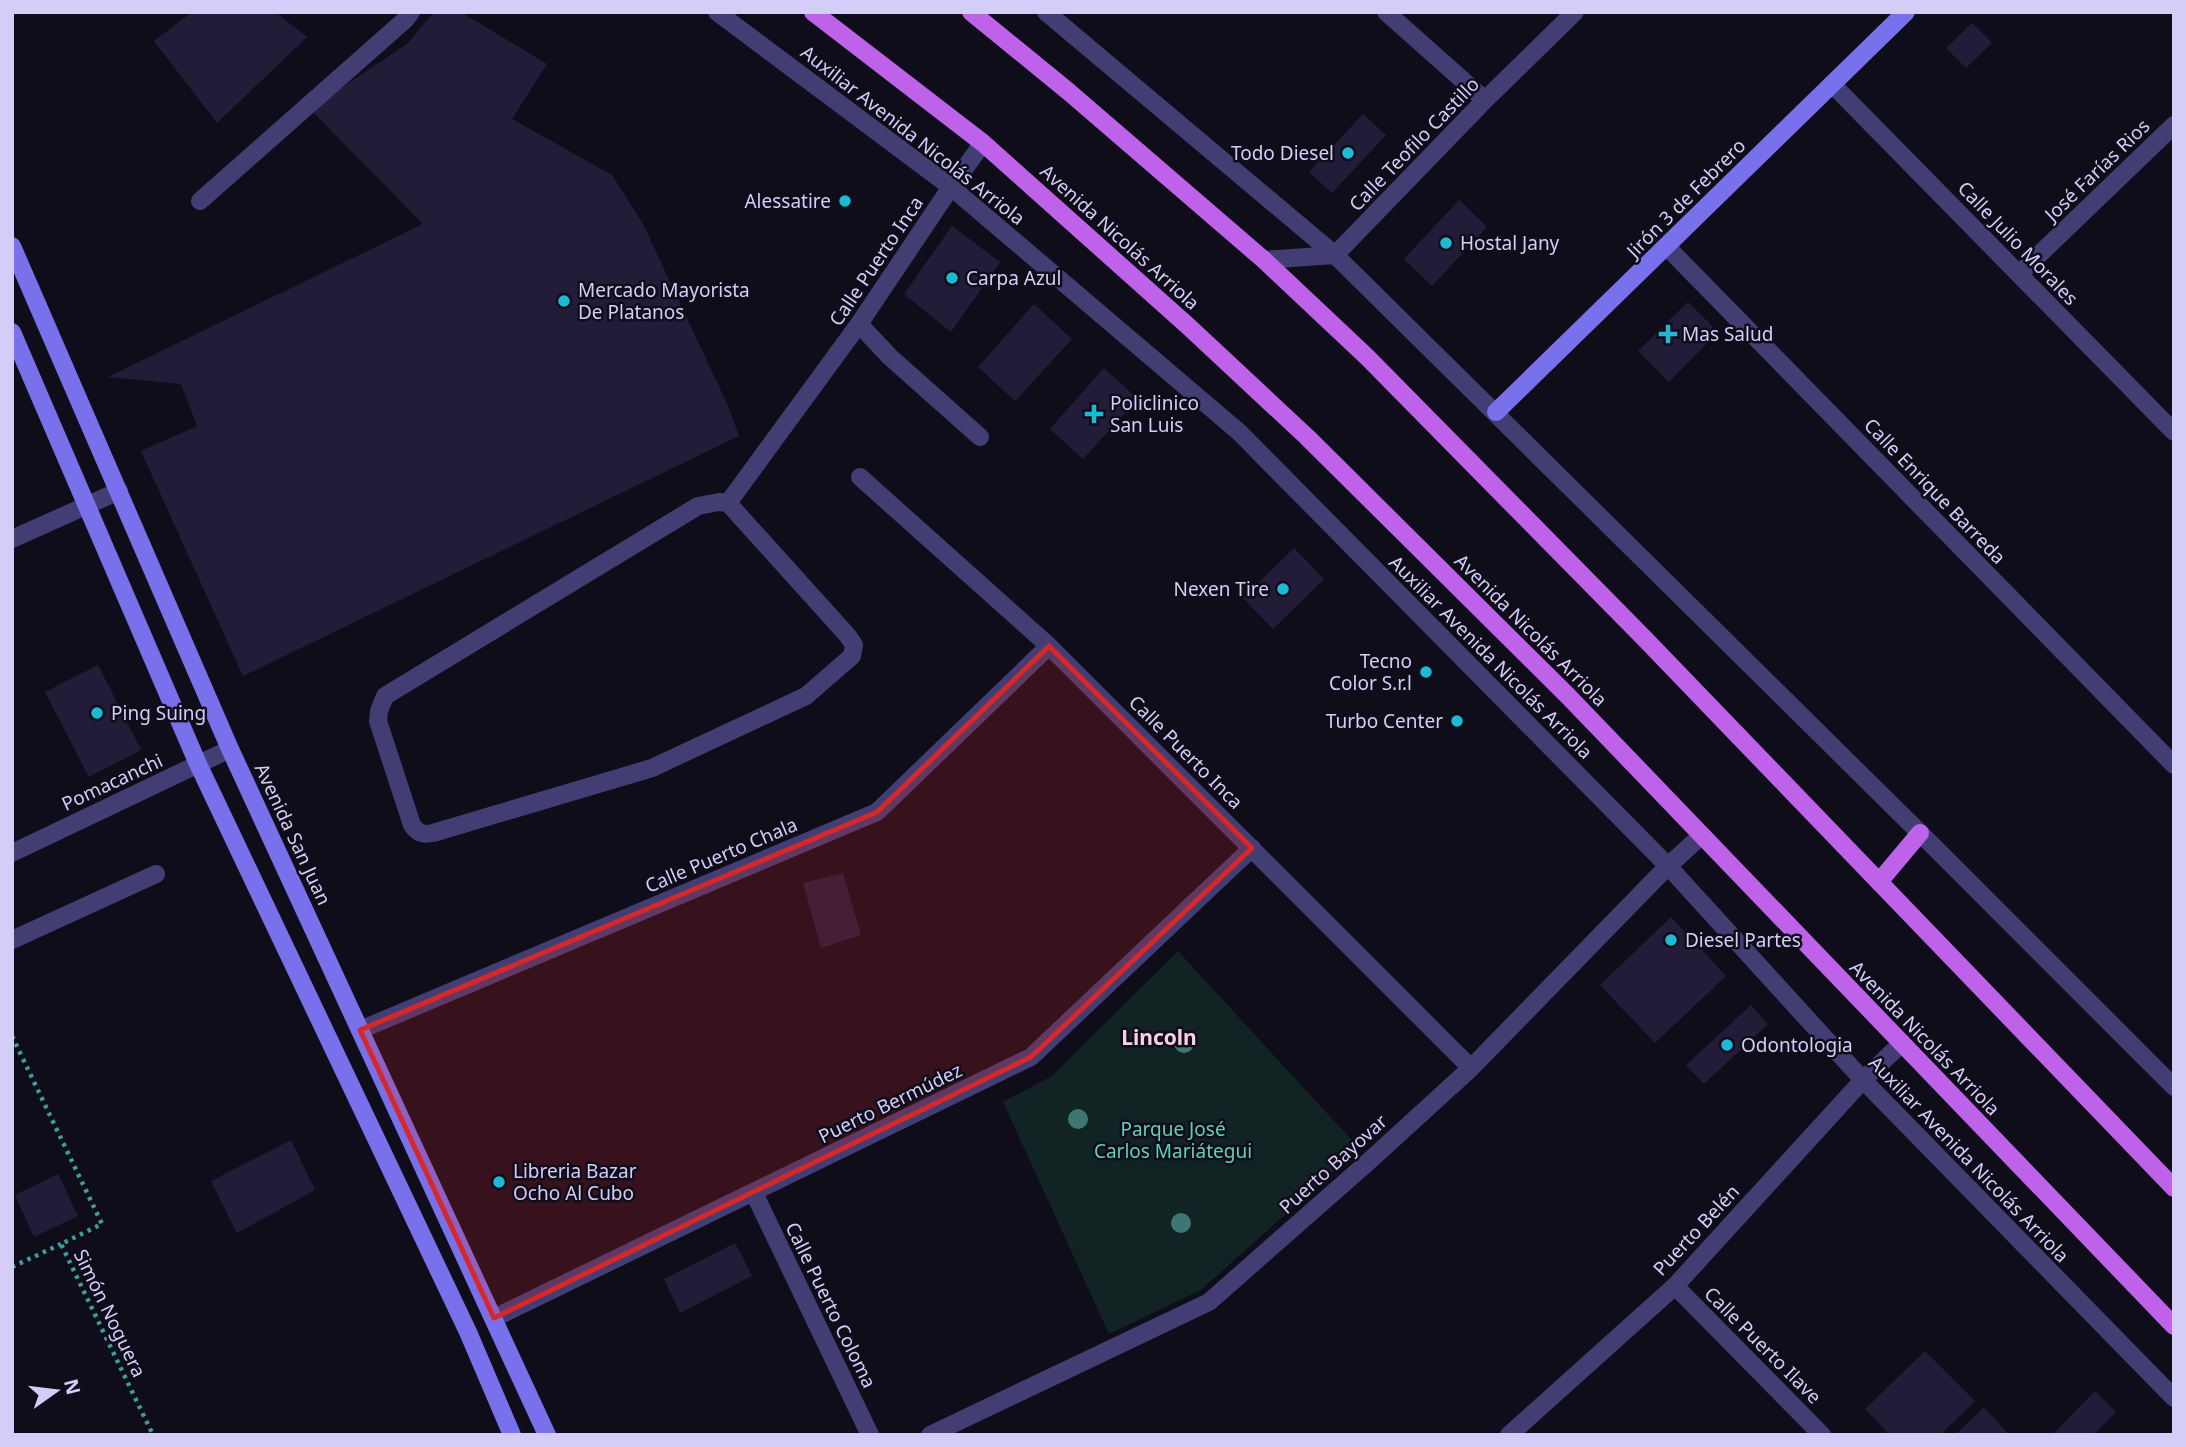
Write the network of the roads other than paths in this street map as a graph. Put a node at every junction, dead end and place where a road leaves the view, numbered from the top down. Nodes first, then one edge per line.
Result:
1 (411, 12) edge
2 (717, 12) edge
3 (813, 12) edge
4 (971, 12) edge
5 (1046, 12) edge
6 (1386, 12) edge
7 (1575, 12) edge
8 (1906, 12) edge
9 (1832, 83) junction
10 (1485, 100) junction
11 (2174, 125) edge
12 (983, 143) junction
13 (951, 187) junction
14 (200, 201) dead end
15 (12, 246) edge
16 (1667, 247) junction
17 (1335, 255) junction
18 (1264, 260) junction
19 (2019, 274) junction
20 (859, 324) junction
21 (12, 332) edge
22 (1496, 412) junction
23 (2174, 432) edge
24 (980, 437) dead end
25 (860, 477) dead end
26 (119, 491) junction
27 (728, 503) junction
28 (85, 506) junction
29 (12, 539) edge
30 (1049, 646) junction
31 (230, 749) junction
32 (198, 764) junction
33 (2174, 765) edge
34 (1920, 832) junction
35 (1701, 836) junction
36 (1252, 848) junction
37 (12, 853) edge
38 (1668, 866) junction
39 (156, 874) dead end
40 (1879, 882) junction
41 (12, 940) edge
42 (360, 1030) junction
43 (1902, 1043) junction
44 (1471, 1068) junction
45 (1863, 1080) junction
46 (2174, 1087) edge
47 (2174, 1188) edge
48 (754, 1193) junction
49 (1675, 1286) junction
50 (494, 1318) junction
51 (2174, 1326) edge
52 (2174, 1398) edge
53 (512, 1435) edge
54 (547, 1435) edge
55 (870, 1435) edge
56 (930, 1435) edge
57 (1509, 1435) edge
58 (1822, 1435) edge

1 - 14 street
2 - 13 street, Auxiliar Avenida Nicolás Arriola
3 - 12 main road, Avenida Nicolás Arriola
4 - 18 main road
5 - 17 street
6 - 10 street
7 - 10 street, Calle Teofilo Castillo
8 - 9 street, Jirón 3 de Febrero
9 - 16 street, Jirón 3 de Febrero
9 - 19 street, Calle Julio Morales
10 - 17 street, Calle Teofilo Castillo
11 - 19 street, José Farías Rios
12 - 13 street, Calle Puerto Inca
12 - 35 main road, Avenida Nicolás Arriola
13 - 20 street, Calle Puerto Inca
13 - 38 street, Auxiliar Avenida Nicolás Arriola
15 - 26 street, Avenida San Juan
16 - 22 street, Jirón 3 de Febrero
16 - 33 street, Calle Enrique Barreda
17 - 18 street
17 - 22 street
18 - 40 main road
19 - 23 street, Calle Julio Morales
20 - 24 street
20 - 27 street, Calle Puerto Inca
21 - 28 street
22 - 34 street
25 - 30 street, Calle Puerto Inca
26 - 28 street
26 - 31 street, Avenida San Juan
27 - 27 street
28 - 29 street
28 - 32 street
30 - 36 street, Calle Puerto Inca
30 - 42 street, Calle Puerto Chala
31 - 32 street, Pomacanchi
31 - 42 street, Avenida San Juan
32 - 37 street, Pomacanchi
32 - 53 street
34 - 40 main road
34 - 46 street
35 - 38 street, Puerto Bayovar
35 - 43 main road, Avenida Nicolás Arriola
36 - 44 street, Calle Puerto Inca
36 - 48 street, Puerto Bermúdez
38 - 44 street, Puerto Bayovar
38 - 45 street, Auxiliar Avenida Nicolás Arriola
39 - 41 street
40 - 47 main road
42 - 50 street, Avenida San Juan
43 - 45 street, Puerto Belén
43 - 51 main road, Avenida Nicolás Arriola
44 - 56 street, Puerto Bayovar
45 - 49 street, Puerto Belén
45 - 52 street, Auxiliar Avenida Nicolás Arriola
48 - 50 street, Puerto Bermúdez
48 - 55 street, Calle Puerto Coloma
49 - 57 street, Puerto Belén
49 - 58 street, Calle Puerto Ilave
50 - 54 street, Avenida San Juan

